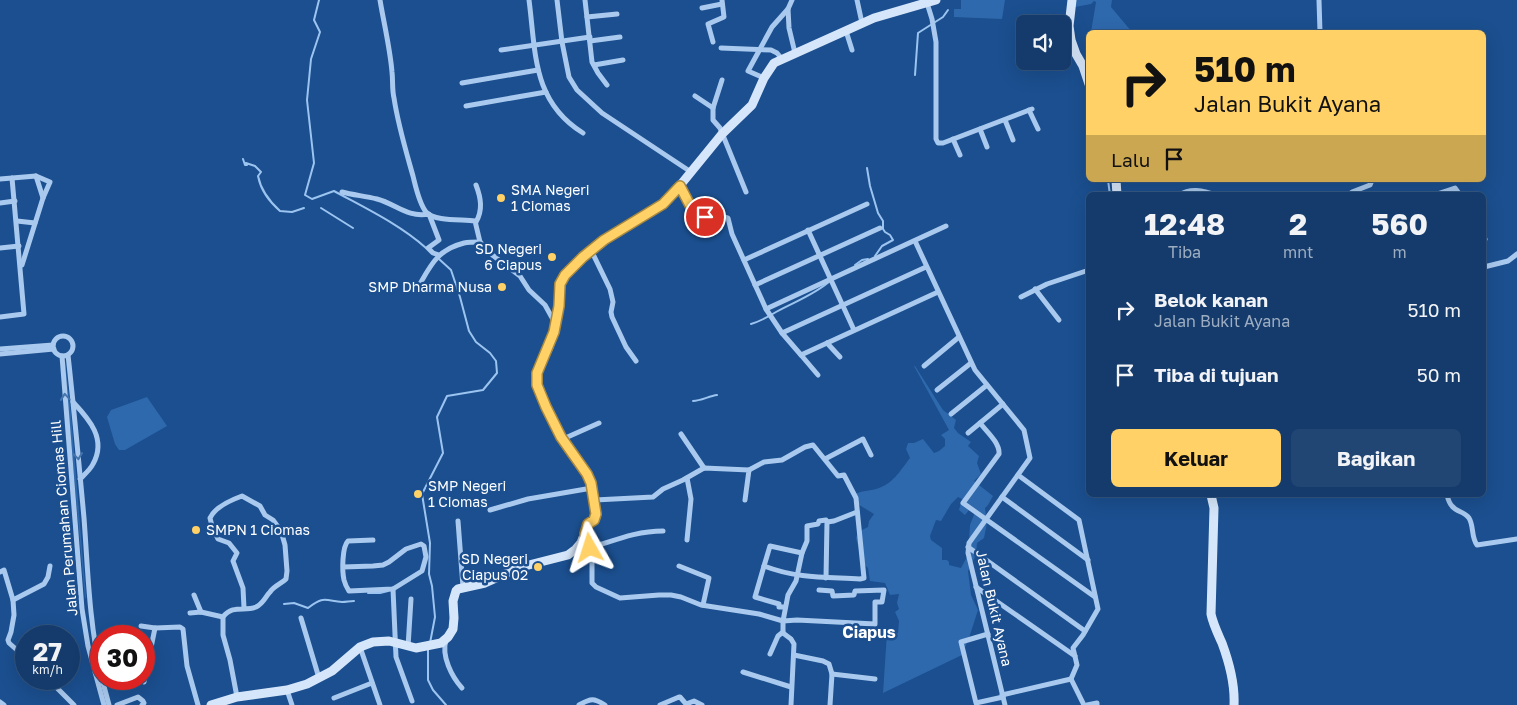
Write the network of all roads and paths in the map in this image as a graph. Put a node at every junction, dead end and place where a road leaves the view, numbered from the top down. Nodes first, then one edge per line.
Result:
1 (380, 0) edge
2 (529, 0) edge
3 (557, 0) edge
4 (585, 0) edge
5 (792, 0) edge
6 (857, 0) edge
7 (1072, 0) edge
8 (1319, 0) edge
9 (931, 1) edge
10 (722, 2) edge
11 (702, 8) dead end
12 (788, 9) junction
13 (617, 14) dead end
14 (587, 17) junction
15 (862, 23) junction
16 (846, 30) junction
17 (1320, 30) edge
18 (620, 37) dead end
19 (590, 39) junction
20 (562, 42) junction
21 (713, 42) dead end
22 (535, 45) junction
23 (721, 48) dead end
24 (759, 49) junction
25 (502, 50) dead end
26 (852, 50) dead end
27 (795, 53) junction
28 (782, 59) junction
29 (623, 60) dead end
30 (594, 65) junction
31 (538, 70) junction
32 (1086, 75) edge
33 (764, 78) junction
34 (722, 80) dead end
35 (462, 83) dead end
36 (607, 85) dead end
37 (546, 92) junction
38 (694, 96) dead end
39 (466, 106) dead end
40 (713, 108) junction
41 (1004, 120) junction
42 (1038, 129) dead end
43 (980, 130) junction
44 (583, 132) dead end
45 (722, 134) junction
46 (953, 139) junction
47 (1013, 140) dead end
48 (987, 147) dead end
49 (960, 155) dead end
50 (691, 172) junction
51 (36, 176) junction
52 (12, 178) junction
53 (0, 179) edge
54 (1371, 182) edge
55 (476, 185) dead end
56 (680, 186) junction
57 (342, 192) dead end
58 (746, 192) dead end
59 (1186, 192) edge
60 (1206, 192) edge
61 (1352, 192) edge
62 (1443, 192) edge
63 (1458, 192) edge
64 (43, 198) junction
65 (15, 201) junction
66 (0, 203) edge
67 (867, 204) dead end
68 (428, 214) junction
69 (17, 221) junction
70 (476, 222) junction
71 (35, 223) junction
72 (946, 226) dead end
73 (880, 228) dead end
74 (808, 230) junction
75 (915, 241) junction
76 (480, 242) junction
77 (19, 246) junction
78 (0, 248) edge
79 (590, 250) junction
80 (1517, 254) edge
81 (438, 255) junction
82 (820, 255) junction
83 (744, 260) junction
84 (926, 266) junction
85 (1486, 266) edge
86 (21, 268) junction
87 (1086, 271) edge
88 (831, 280) junction
89 (755, 285) junction
90 (1035, 289) junction
91 (417, 290) dead end
92 (938, 292) junction
93 (1021, 297) dead end
94 (843, 305) junction
95 (766, 309) junction
96 (0, 317) edge
97 (1059, 320) dead end
98 (556, 323) junction
99 (854, 330) junction
100 (782, 333) junction
101 (959, 337) junction
102 (827, 343) junction
103 (53, 347) junction
104 (0, 349) edge
105 (0, 354) edge
106 (68, 355) junction
107 (801, 355) junction
108 (62, 356) junction
109 (840, 357) dead end
110 (636, 361) dead end
111 (972, 363) junction
112 (924, 366) dead end
113 (818, 374) dead end
114 (987, 385) junction
115 (937, 390) dead end
116 (72, 401) junction
117 (1003, 404) junction
118 (951, 414) dead end
119 (599, 423) dead end
120 (980, 423) junction
121 (968, 433) dead end
122 (681, 434) dead end
123 (563, 439) junction
124 (871, 455) dead end
125 (825, 459) junction
126 (704, 468) junction
127 (749, 470) junction
128 (1018, 475) junction
129 (687, 478) junction
130 (80, 480) junction
131 (592, 488) junction
132 (1002, 497) junction
133 (1211, 497) edge
134 (1448, 497) edge
135 (595, 500) junction
136 (745, 500) dead end
137 (490, 510) dead end
138 (857, 512) junction
139 (986, 520) junction
140 (458, 521) dead end
141 (826, 522) junction
142 (663, 531) dead end
143 (585, 534) junction
144 (1517, 539) edge
145 (373, 540) dead end
146 (687, 540) dead end
147 (968, 547) junction
148 (590, 548) junction
149 (802, 553) junction
150 (1088, 560) junction
151 (50, 566) dead end
152 (342, 566) junction
153 (679, 566) dead end
154 (764, 566) junction
155 (0, 572) edge
156 (798, 576) junction
157 (826, 578) junction
158 (976, 586) junction
159 (463, 587) junction
160 (393, 589) junction
161 (819, 590) dead end
162 (194, 595) dead end
163 (1095, 597) junction
164 (411, 599) dead end
165 (13, 600) junction
166 (703, 605) junction
167 (785, 607) junction
168 (90, 608) junction
169 (244, 608) junction
170 (82, 609) junction
171 (201, 612) junction
172 (190, 613) dead end
173 (223, 617) junction
174 (301, 618) dead end
175 (783, 621) junction
176 (92, 625) edge
177 (156, 628) joint
178 (1085, 631) junction
179 (155, 632) edge
180 (783, 632) junction
181 (988, 634) junction
182 (446, 640) junction
183 (395, 643) junction
184 (360, 647) junction
185 (408, 647) junction
186 (15, 648) edge
187 (770, 654) dead end
188 (794, 655) junction
189 (1075, 656) junction
190 (743, 672) dead end
191 (832, 674) junction
192 (318, 678) junction
193 (875, 679) dead end
194 (1071, 680) junction
195 (372, 683) junction
196 (791, 686) junction
197 (462, 688) dead end
198 (59, 690) edge
199 (105, 690) edge
200 (287, 690) junction
201 (1002, 696) junction
202 (237, 697) junction
203 (334, 698) dead end
204 (412, 701) dead end
205 (0, 702) edge
206 (226, 703) edge
207 (4, 705) edge
208 (74, 705) edge
209 (104, 705) edge
210 (108, 705) edge
211 (117, 705) edge
212 (142, 705) edge
213 (198, 705) edge
214 (211, 705) edge
215 (292, 705) edge
216 (380, 705) edge
217 (580, 705) edge
218 (605, 705) edge
219 (660, 705) edge
220 (702, 705) edge
221 (791, 705) edge
222 (830, 705) edge
223 (1005, 705) edge
224 (1086, 705) edge
225 (1097, 705) edge
226 (1234, 705) edge

1 - 68 street
2 - 22 street
3 - 20 street
4 - 14 street
5 - 12 street
6 - 15 street
7 - 32 street
8 - 17 street
9 - 15 street
9 - 46 street
10 - 11 street
10 - 21 street
12 - 24 street
12 - 27 street
13 - 14 street
14 - 19 street
15 - 16 street
16 - 26 street
16 - 27 street
18 - 19 street
19 - 20 street
19 - 30 street
20 - 22 street
20 - 50 street
22 - 25 street
22 - 31 street
23 - 24 street
24 - 28 street
24 - 33 street
27 - 28 street
28 - 33 street
29 - 30 street
30 - 36 street
31 - 35 street
31 - 37 street
33 - 45 street
34 - 40 street
37 - 39 street
37 - 44 street
38 - 40 street
40 - 45 street
41 - 42 street
41 - 43 street
41 - 47 street
43 - 46 street
43 - 48 street
45 - 50 street
45 - 58 street
46 - 49 street
50 - 56 street
51 - 52 street
51 - 64 street
51 - 64 street
52 - 53 street
52 - 65 street
54 - 61 street
55 - 70 street
56 - 79 street
56 - 83 street
57 - 68 street
59 - 60 street
62 - 63 street
64 - 71 street
65 - 66 street
65 - 69 street
67 - 74 street
68 - 70 street
68 - 81 street
69 - 71 street
69 - 77 street
70 - 76 street
71 - 86 street
72 - 75 street
73 - 82 street
74 - 82 street
74 - 83 street
75 - 84 street, Jalan Bukit Ayana
75 - 88 street
76 - 81 street
76 - 98 street
77 - 78 street
77 - 86 street
79 - 98 street
79 - 110 street
80 - 85 street
81 - 91 street
82 - 88 street
82 - 89 street
83 - 89 street
84 - 92 street, Jalan Bukit Ayana
84 - 94 street
86 - 96 street
87 - 90 street
88 - 94 street
88 - 95 street
89 - 95 street
90 - 93 street
90 - 97 street
92 - 99 street
92 - 101 street, Jalan Bukit Ayana
94 - 99 street
94 - 100 street
95 - 100 street
98 - 123 street
99 - 102 street
100 - 107 street
101 - 111 street, Jalan Bukit Ayana
101 - 112 street
102 - 107 street
102 - 109 street
103 - 104 street
103 - 105 street
103 - 106 street
103 - 108 street
106 - 108 street
106 - 116 street, Jalan Perumahan Ciomas Hill
107 - 113 street
170 -> 108 street, Jalan Perumahan Ciomas Hill
111 - 114 street, Jalan Bukit Ayana
111 - 115 street
114 - 117 street, Jalan Bukit Ayana
114 - 118 street
116 -> 130 street, Jalan Perumahan Ciomas Hill
116 - 130 street
117 - 120 street
117 - 128 street, Jalan Bukit Ayana
119 - 123 street
120 - 121 street
120 - 139 street
122 - 126 street
123 - 131 street
124 - 125 street
125 - 127 street
125 - 138 street
126 - 127 street
126 - 129 street
127 - 136 street
128 - 132 street, Jalan Bukit Ayana
128 - 150 street
129 - 135 street
129 - 146 street
130 - 168 street, Jalan Perumahan Ciomas Hill
131 - 135 street
131 - 137 street
132 - 139 street, Jalan Bukit Ayana
132 - 150 street
133 - 226 street
134 - 144 street
135 - 143 street
138 - 141 street
138 - 157 street
139 - 147 street, Jalan Bukit Ayana
139 - 163 street
140 - 159 street
141 - 149 street
141 - 157 street
142 - 148 street
143 - 148 street
143 - 159 street
145 - 152 street
147 - 158 street, Jalan Bukit Ayana
147 - 178 street
148 - 166 street
149 - 154 street
149 - 156 street
150 - 163 street
151 - 165 street
152 - 160 street
152 - 160 street
153 - 166 street
154 - 156 street
154 - 167 street
155 - 165 street
156 - 157 street
156 - 167 street
158 - 181 street, Jalan Bukit Ayana
158 - 189 street
159 - 182 street
160 - 183 street
161 - 175 street
162 - 171 street
163 - 178 street
164 - 185 street
165 - 186 street
166 - 175 street
167 - 175 street
168 - 170 street
168 - 176 street, Jalan Perumahan Ciomas Hill
169 - 169 street
169 - 173 street
170 - 209 street, Jalan Perumahan Ciomas Hill
171 - 172 street
171 - 173 street
173 - 202 street
174 - 192 street
175 - 180 street
177 - 179 street
177 - 213 street
178 - 189 street
180 - 187 street
180 - 188 street
181 - 201 street, Jalan Bukit Ayana
181 - 201 street
182 - 185 street
182 - 197 street
183 - 184 street
183 - 185 street
183 - 204 street
184 - 192 street
184 - 195 street
188 - 191 street
188 - 196 street
189 - 194 street
190 - 196 street
191 - 193 street
191 - 222 street
192 - 200 street
194 - 201 street
194 - 224 street
195 - 203 street
195 - 216 street
196 - 221 street
198 - 208 street
199 - 210 street
200 - 202 street
200 - 215 street
201 - 223 street, Jalan Bukit Ayana
202 - 206 street
205 - 207 street
206 - 214 street
211 - 212 street
217 - 218 street
219 - 220 street
224 - 225 street

